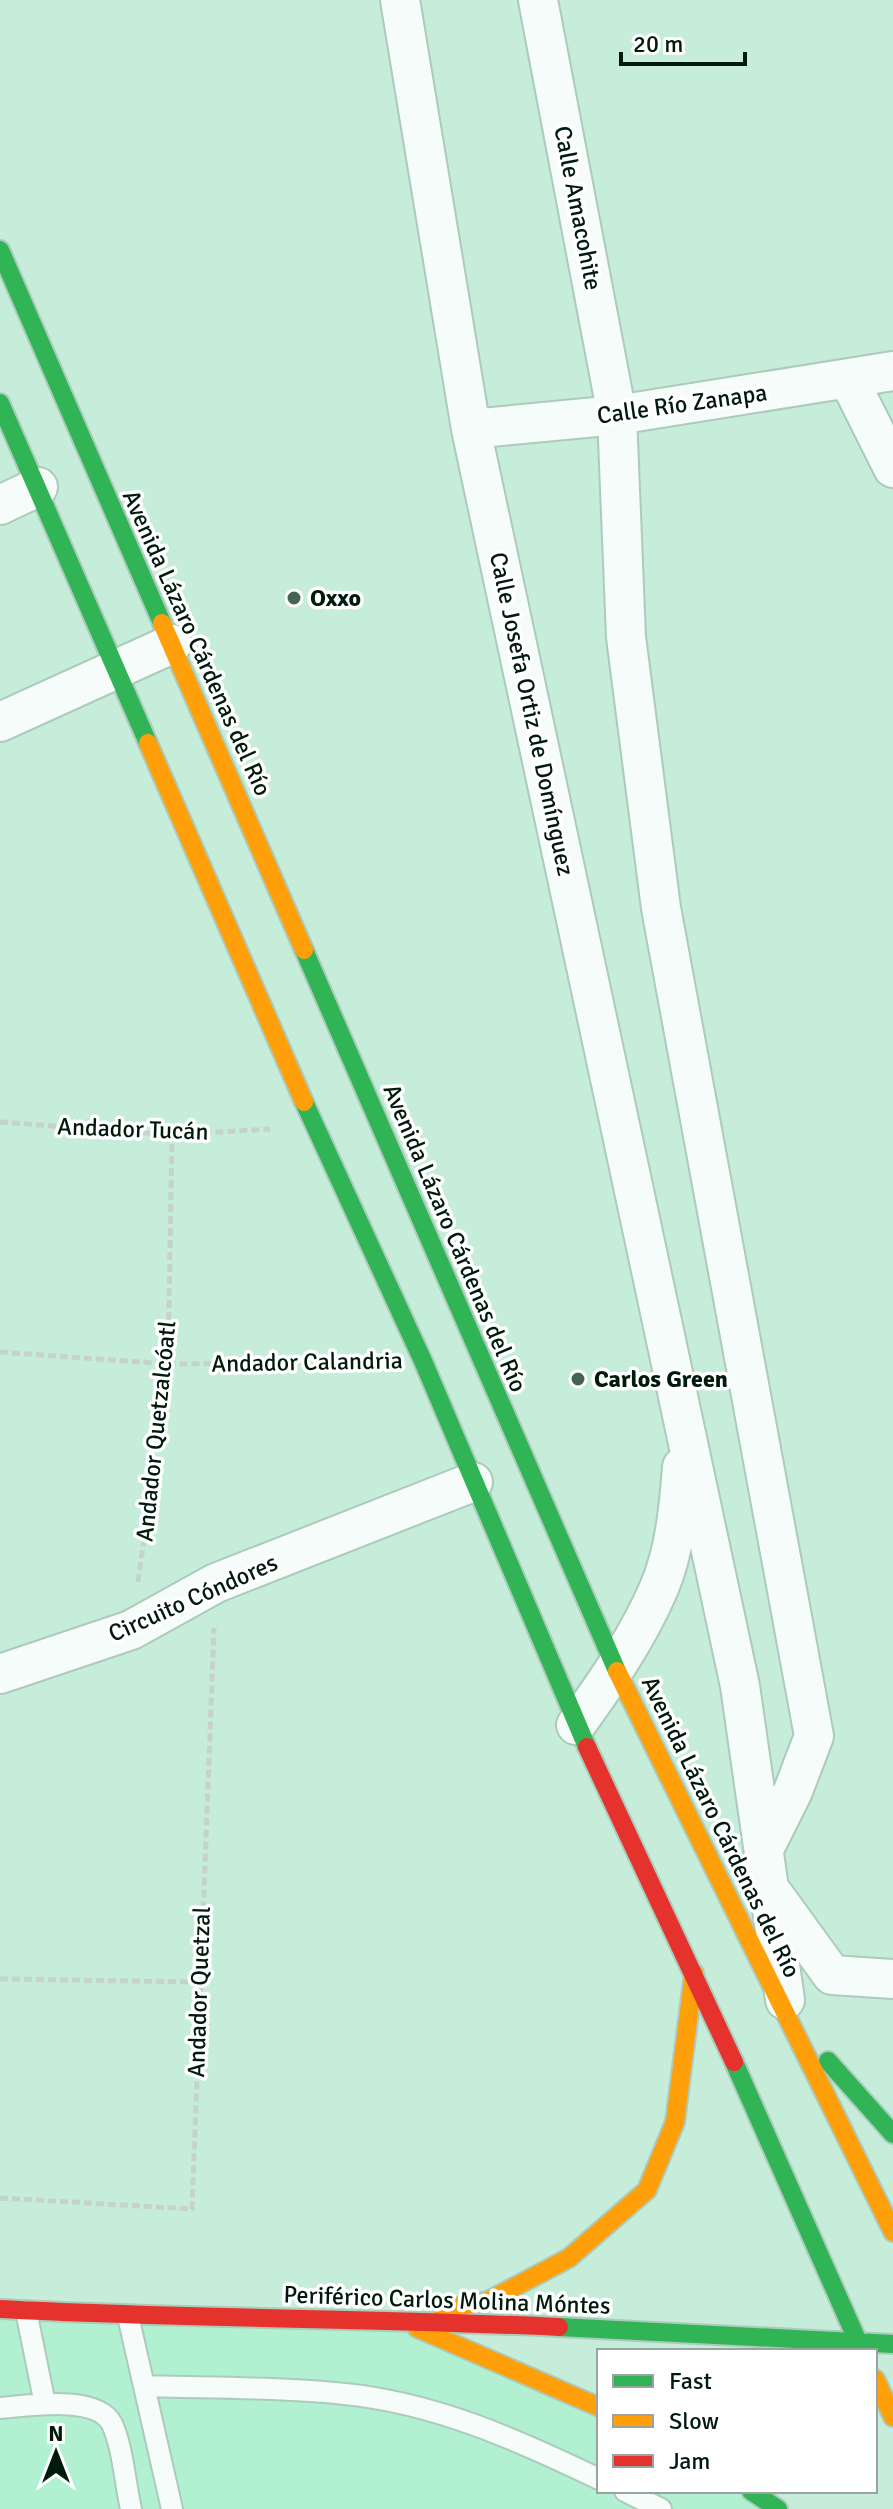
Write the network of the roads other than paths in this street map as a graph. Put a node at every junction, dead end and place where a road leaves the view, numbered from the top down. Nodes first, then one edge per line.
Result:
1 (400, 0) edge
2 (538, 0) edge
3 (0, 250) edge
4 (893, 371) edge
5 (849, 380) junction
6 (0, 403) edge
7 (617, 415) junction
8 (471, 429) junction
9 (893, 468) edge
10 (38, 487) junction
11 (0, 505) edge
12 (172, 644) junction
13 (118, 668) junction
14 (0, 722) edge
15 (686, 1424) junction
16 (473, 1482) junction
17 (616, 1668) junction
18 (0, 1674) edge
19 (576, 1725) junction
20 (765, 1847) junction
21 (770, 1889) junction
22 (694, 1973) junction
23 (893, 1979) edge
24 (787, 2015) junction
25 (893, 2134) edge
26 (893, 2232) edge
27 (0, 2309) edge
28 (26, 2311) junction
29 (128, 2316) junction
30 (396, 2319) junction
31 (893, 2344) edge
32 (860, 2347) edge
33 (877, 2383) edge
34 (144, 2386) junction
35 (45, 2404) junction
36 (597, 2406) edge
37 (0, 2408) edge
38 (893, 2417) edge
39 (597, 2478) edge
40 (629, 2493) edge
41 (754, 2493) edge
42 (131, 2509) edge
43 (172, 2509) edge
44 (661, 2509) edge
45 (778, 2509) edge

1 - 8 street, Calle Josefa Ortiz de Domínguez
2 - 7 street, Calle Amacohite
3 - 12 main road, Avenida Lázaro Cárdenas del Río
4 - 5 street, Calle Río Zanapa
5 - 7 street, Calle Río Zanapa
5 - 9 street
6 - 10 main road
7 - 8 street, Calle Río Zanapa
7 - 20 street, Calle Amacohite
8 - 15 street, Calle Josefa Ortiz de Domínguez
10 - 11 street
10 - 13 main road
12 - 13 street
12 - 17 main road, Avenida Lázaro Cárdenas del Río
13 - 14 street
13 - 16 main road
15 - 17 street
15 - 20 street, Calle Josefa Ortiz de Domínguez
16 - 18 street, Circuito Cóndores
16 - 19 main road
17 - 19 street
17 - 24 main road, Avenida Lázaro Cárdenas del Río
19 - 22 main road
20 - 21 street, Calle Josefa Ortiz de Domínguez
21 - 23 street
21 - 24 street, Calle Josefa Ortiz de Domínguez
22 - 30 main road
22 - 32 main road
24 - 25 main road
24 - 26 main road, Avenida Lázaro Cárdenas del Río
27 - 28 main road, Periférico Carlos Molina Móntes
28 - 29 main road, Periférico Carlos Molina Móntes
28 - 35 lane
29 - 30 main road, Periférico Carlos Molina Móntes
29 - 34 lane
30 - 32 main road, Periférico Carlos Molina Móntes
30 - 36 main road
31 - 32 main road, Periférico Carlos Molina Móntes
33 - 38 main road
34 - 39 lane
34 - 43 lane
35 - 37 lane
35 - 42 lane
40 - 44 lane
41 - 45 main road

